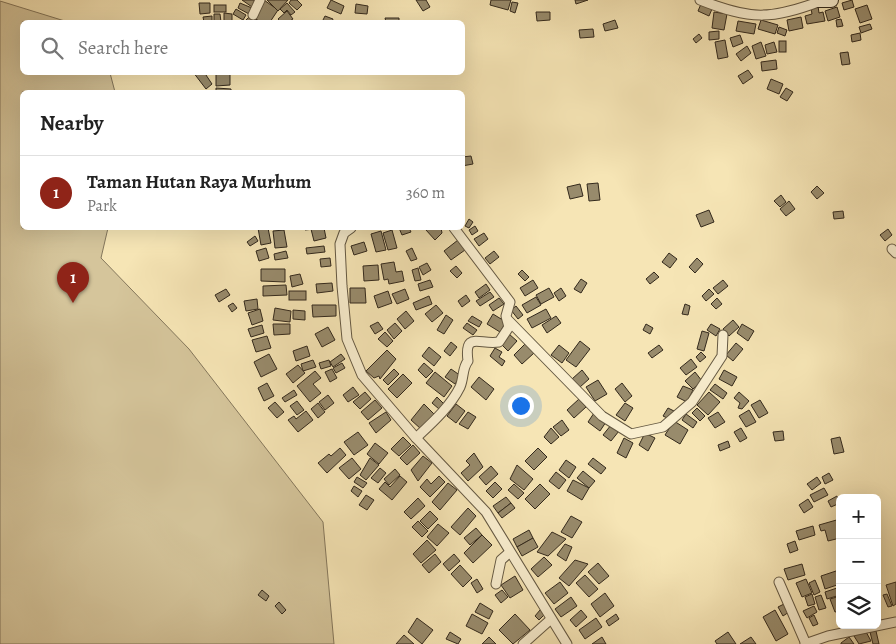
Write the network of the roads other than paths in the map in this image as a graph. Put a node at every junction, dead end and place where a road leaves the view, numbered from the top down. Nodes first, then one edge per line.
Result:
1 (260, 0) edge
2 (700, 0) edge
3 (824, 0) edge
4 (253, 15) dead end
5 (348, 230) edge
6 (456, 230) edge
7 (508, 320) junction
8 (723, 335) dead end
9 (416, 438) junction
10 (509, 553) junction
11 (779, 582) dead end
12 (496, 584) dead end
13 (550, 620) junction
14 (896, 622) edge
15 (881, 625) edge
16 (859, 629) edge
17 (523, 644) edge
18 (567, 644) edge
19 (805, 644) edge

1 - 4 street
2 - 3 street
5 - 9 street
6 - 7 street
7 - 8 street
7 - 9 street
9 - 10 street
10 - 12 street
10 - 13 street
11 - 19 street
13 - 17 street
13 - 18 street
14 - 15 street
16 - 19 street

